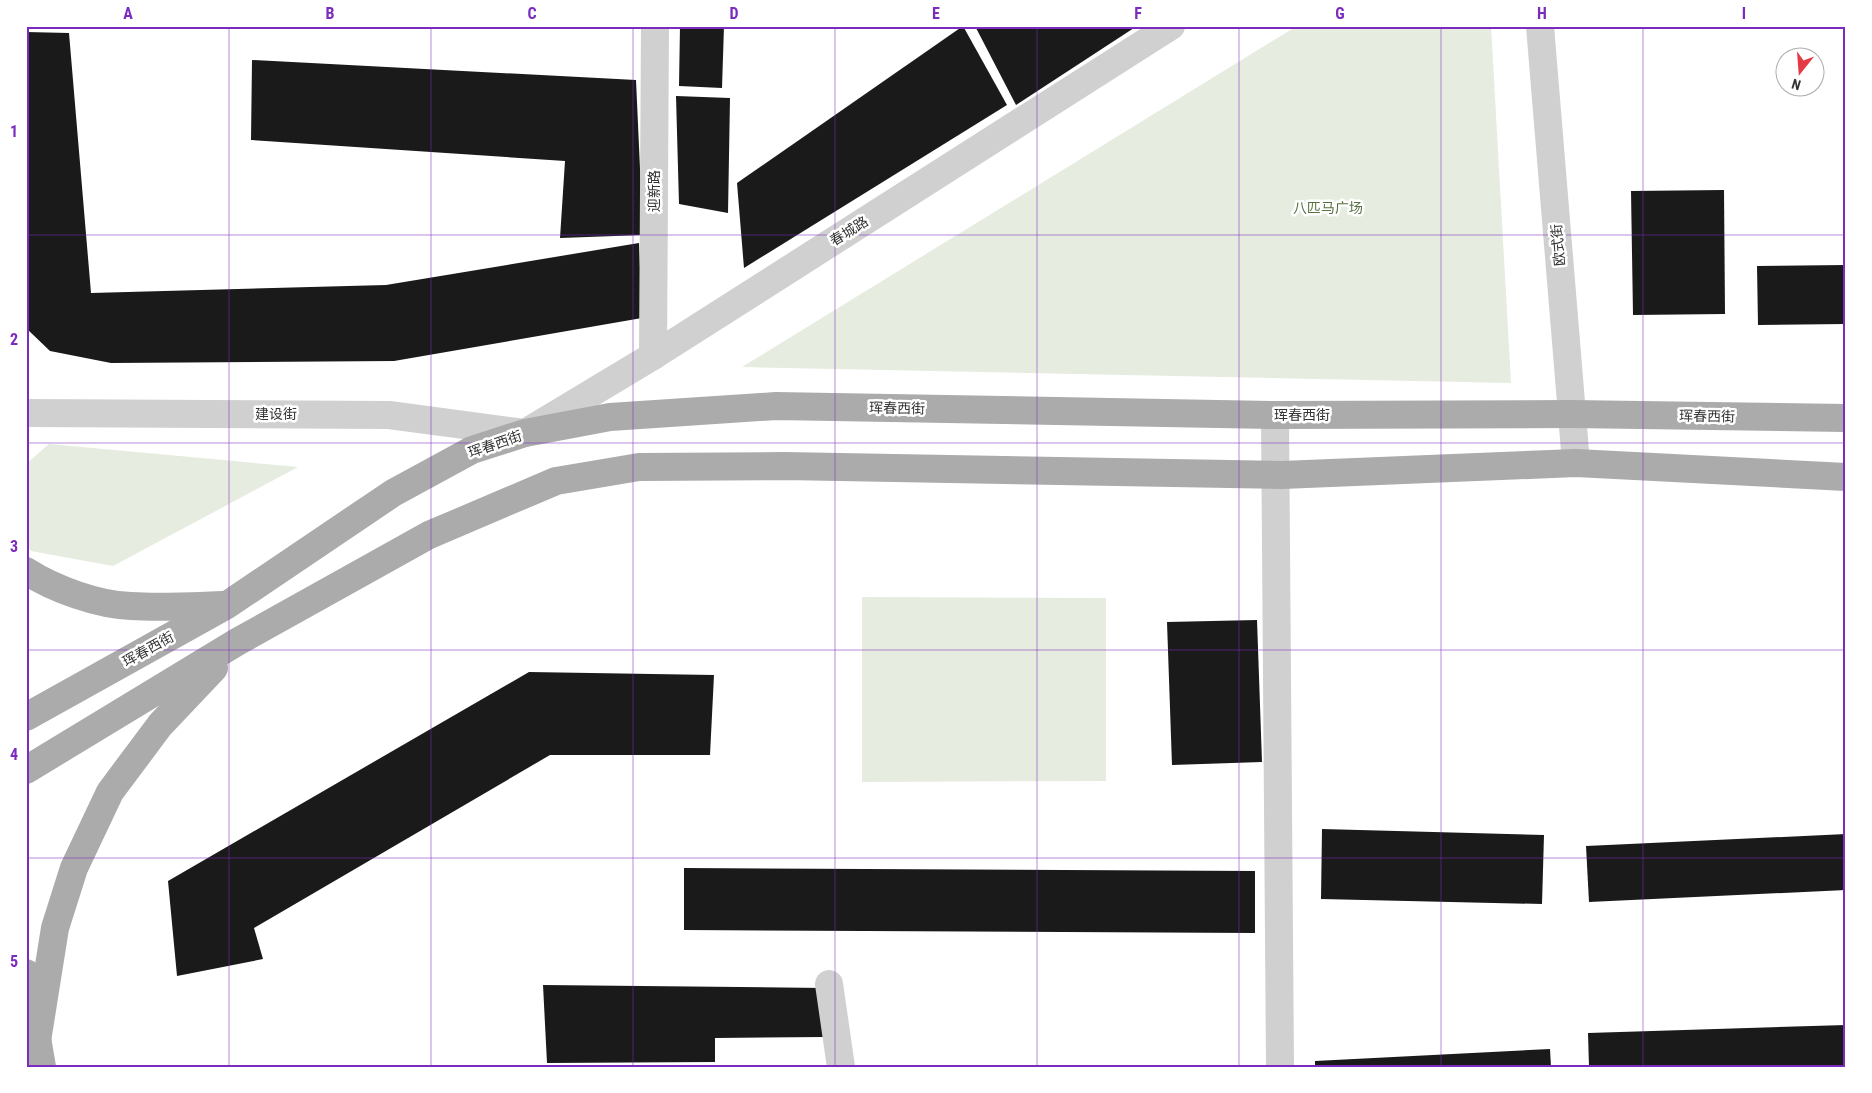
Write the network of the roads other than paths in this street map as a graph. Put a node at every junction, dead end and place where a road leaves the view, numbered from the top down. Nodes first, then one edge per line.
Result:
1 (655, 26) edge
2 (1171, 26) edge
3 (1540, 26) edge
4 (653, 356) junction
5 (26, 413) edge
6 (1571, 414) junction
7 (1275, 415) junction
8 (1846, 418) edge
9 (525, 433) junction
10 (1576, 463) junction
11 (1275, 474) junction
12 (1845, 482) edge
13 (26, 571) edge
14 (227, 605) junction
15 (237, 642) junction
16 (26, 717) edge
17 (26, 770) edge
18 (26, 973) edge
19 (829, 984) dead end
20 (39, 1054) edge
21 (841, 1067) edge
22 (1280, 1067) edge

1 - 4 street, 迎新路
2 - 4 street, 春城路
3 - 6 street, 欧式街
4 - 9 street, 春城路
5 - 9 street, 建设街
6 - 7 main road, 珲春西街
6 - 8 main road, 珲春西街
6 - 10 street, 欧式街
7 - 9 main road, 珲春西街
7 - 11 street
9 - 14 main road, 珲春西街
10 - 11 main road
10 - 12 main road
11 - 15 main road
11 - 22 street
13 - 14 main road
14 - 16 main road, 珲春西街
15 - 17 main road
15 - 20 main road
18 - 20 main road
19 - 21 street

